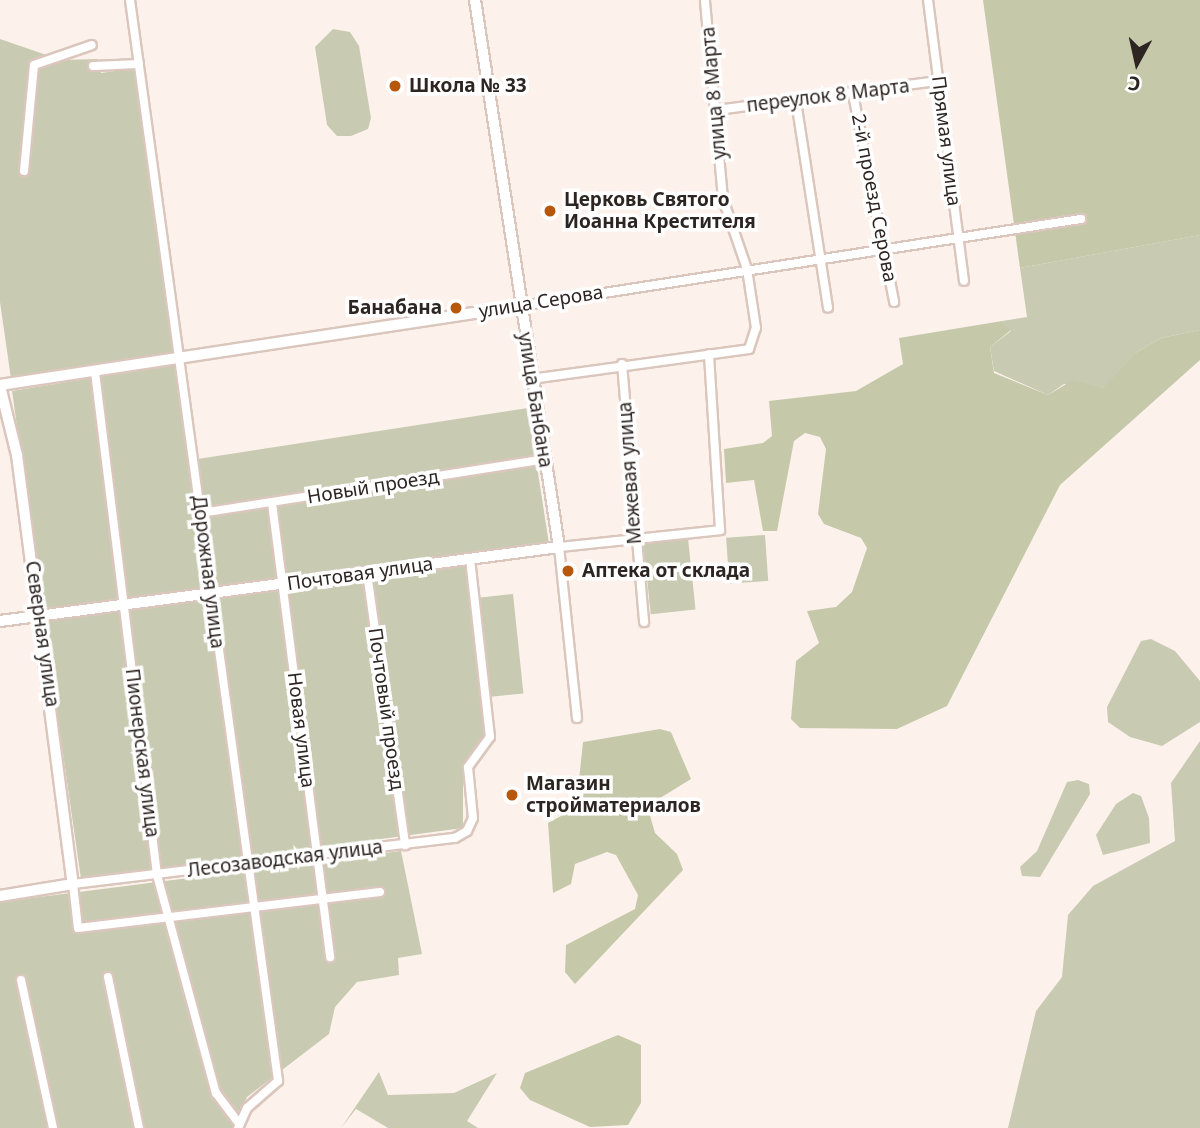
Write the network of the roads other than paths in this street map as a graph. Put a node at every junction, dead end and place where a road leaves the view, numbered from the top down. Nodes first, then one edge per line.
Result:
1 (130, 0) edge
2 (475, 0) edge
3 (705, 0) edge
4 (928, 0) edge
5 (92, 44) dead end
6 (139, 64) junction
7 (93, 66) dead end
8 (938, 81) junction
9 (853, 94) junction
10 (796, 102) junction
11 (717, 110) junction
12 (24, 171) dead end
13 (1081, 219) dead end
14 (958, 238) junction
15 (885, 248) junction
16 (820, 259) junction
17 (747, 269) junction
18 (964, 281) dead end
19 (894, 302) dead end
20 (520, 306) junction
21 (828, 308) dead end
22 (709, 354) junction
23 (181, 358) junction
24 (622, 365) junction
25 (95, 372) junction
26 (531, 379) junction
27 (0, 386) edge
28 (544, 459) junction
29 (272, 503) junction
30 (201, 513) junction
31 (634, 540) junction
32 (558, 547) junction
33 (470, 559) junction
34 (367, 573) junction
35 (283, 585) junction
36 (211, 593) junction
37 (123, 605) junction
38 (39, 615) junction
39 (0, 621) edge
40 (644, 622) dead end
41 (577, 718) dead end
42 (405, 845) junction
43 (317, 854) junction
44 (246, 864) junction
45 (157, 875) junction
46 (73, 884) junction
47 (380, 892) dead end
48 (0, 896) edge
49 (321, 898) junction
50 (253, 908) junction
51 (168, 918) junction
52 (330, 957) dead end
53 (108, 977) dead end
54 (22, 981) dead end
55 (238, 1125) edge
56 (53, 1128) edge
57 (139, 1128) edge

1 - 6 street, Дорожная улица
2 - 20 street, улица Банбана
3 - 11 street, улица 8 Марта
4 - 8 street, Прямая улица
5 - 12 street
6 - 7 street
6 - 23 street, Дорожная улица
8 - 9 street, переулок 8 Марта
8 - 14 street, Прямая улица
9 - 10 street, переулок 8 Марта
9 - 15 street, 2-й проезд Серова
10 - 11 street, переулок 8 Марта
10 - 16 street
11 - 17 street, улица 8 Марта
13 - 14 street, улица Серова
14 - 15 street, улица Серова
14 - 18 street, Прямая улица
15 - 16 street, улица Серова
15 - 19 street, 2-й проезд Серова
16 - 17 street, улица Серова
16 - 21 street
17 - 20 street, улица Серова
17 - 22 street, улица 8 Марта
20 - 23 street, улица Серова
20 - 26 street, улица Банбана
22 - 24 street
22 - 31 street, Почтовая улица
23 - 25 street, улица Серова
23 - 30 street, Дорожная улица
24 - 26 street
24 - 31 street, Межевая улица
25 - 27 street, улица Серова
25 - 37 street, Пионерская улица
26 - 28 street, улица Банбана
27 - 38 street, Северная улица
28 - 29 street, Новый проезд
28 - 32 street, улица Банбана
29 - 30 street, Новый проезд
29 - 35 street, Новая улица
30 - 36 street, Дорожная улица
31 - 32 street, Почтовая улица
31 - 40 street, Межевая улица
32 - 33 street, Почтовая улица
32 - 41 street, улица Банбана
33 - 34 street, Почтовая улица
33 - 42 street, Лесозаводская улица
34 - 35 street, Почтовая улица
34 - 42 street, Почтовый проезд
35 - 36 street, Почтовая улица
35 - 43 street, Новая улица
36 - 37 street, Почтовая улица
36 - 44 street, Дорожная улица
37 - 38 street, Почтовая улица
37 - 45 street, Пионерская улица
38 - 39 street, Почтовая улица
38 - 46 street, Северная улица
42 - 43 street, Лесозаводская улица
43 - 44 street, Лесозаводская улица
43 - 49 street, Новая улица
44 - 45 street, Лесозаводская улица
44 - 50 street, Дорожная улица
45 - 46 street, Лесозаводская улица
45 - 51 street, Пионерская улица
46 - 48 street, Лесозаводская улица
46 - 51 street
47 - 49 street
49 - 50 street
49 - 52 street, Новая улица
50 - 51 street
50 - 55 street, Дорожная улица
51 - 55 street, Пионерская улица
53 - 57 street
54 - 56 street

